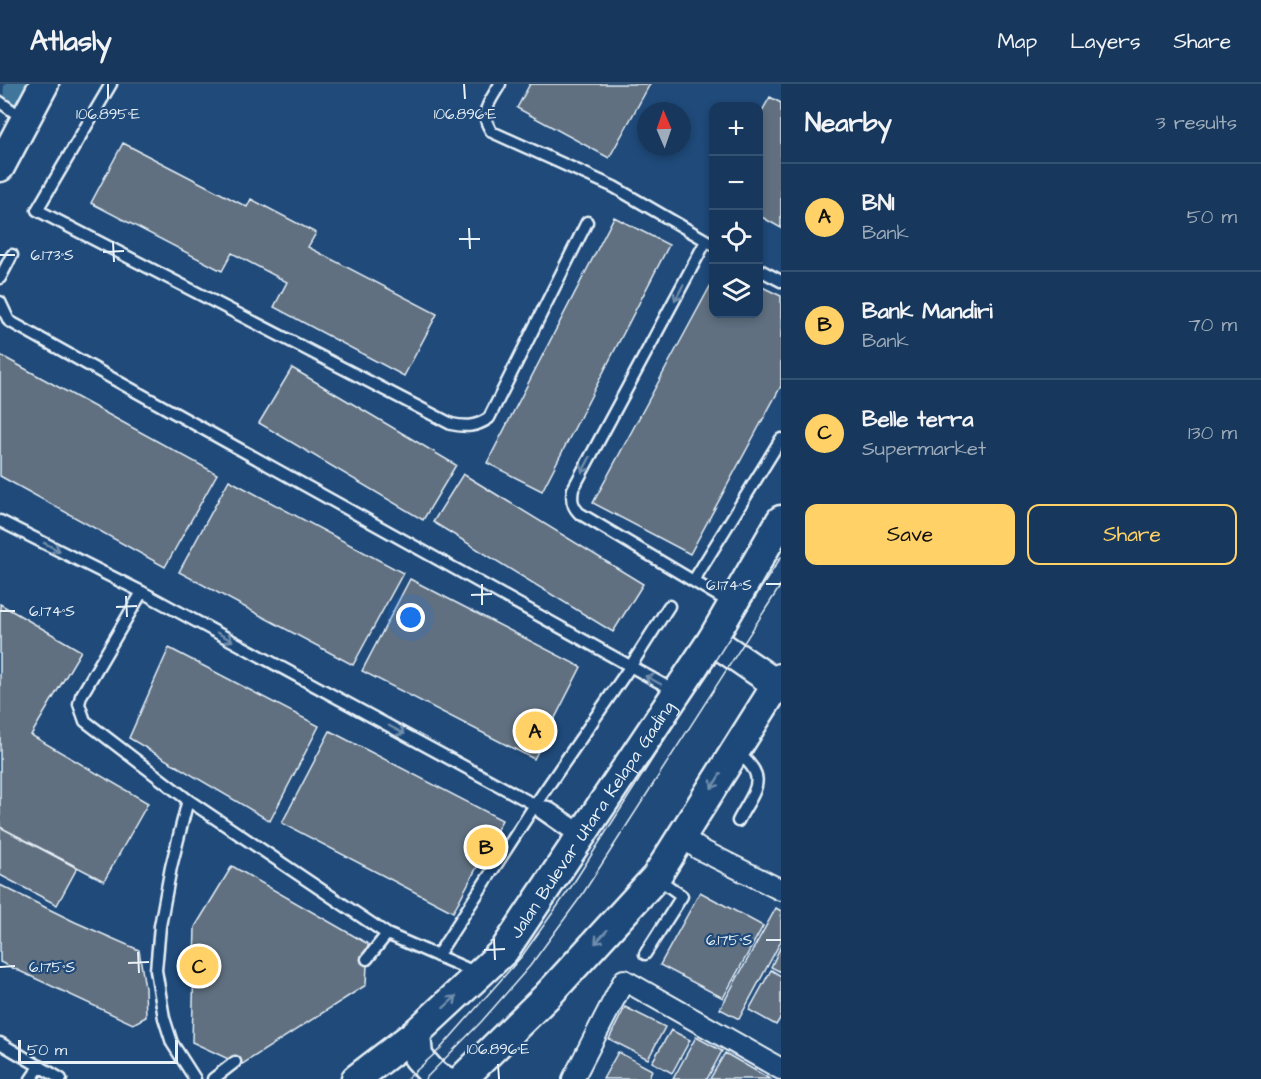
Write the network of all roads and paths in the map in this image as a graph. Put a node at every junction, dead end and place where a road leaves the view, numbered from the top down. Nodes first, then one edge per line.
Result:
1 (111, 84) edge
2 (500, 84) edge
3 (47, 86) edge
4 (0, 102) edge
5 (25, 120) junction
6 (3, 154) edge
7 (587, 222) dead end
8 (709, 242) edge
9 (709, 245) edge
10 (12, 255) dead end
11 (763, 271) edge
12 (0, 278) edge
13 (781, 280) edge
14 (0, 302) edge
15 (4, 321) edge
16 (781, 439) edge
17 (781, 520) edge
18 (0, 521) edge
19 (694, 580) junction
20 (142, 592) junction
21 (733, 604) junction
22 (669, 606) dead end
23 (712, 640) junction
24 (630, 668) junction
25 (777, 677) edge
26 (676, 692) junction
27 (735, 751) junction
28 (188, 800) junction
29 (535, 805) junction
30 (738, 821) dead end
31 (582, 836) junction
32 (682, 836) junction
33 (656, 877) junction
34 (781, 890) edge
35 (387, 934) junction
36 (645, 954) dead end
37 (437, 956) junction
38 (367, 959) dead end
39 (480, 974) junction
40 (416, 1033) junction
41 (0, 1042) edge
42 (235, 1062) dead end
43 (40, 1066) junction
44 (781, 1069) edge
45 (31, 1079) edge
46 (61, 1079) edge
47 (195, 1079) edge
48 (213, 1079) edge
49 (356, 1079) edge
50 (442, 1079) edge
51 (462, 1079) edge
52 (573, 1079) edge

1 - 7 lane
2 - 8 lane
3 - 5 main road
4 - 5 lane
5 - 6 main road
9 -> 19 lane
10 - 12 lane
11 - 13 lane
14 - 15 lane
15 - 24 lane
16 - 19 lane
17 - 21 main road, Jalan Bulevar Utara Kelapa Gading
18 -> 20 lane
19 - 21 lane
20 - 28 lane
20 -> 29 lane
21 - 23 main road, Jalan Bulevar Utara Kelapa Gading
22 - 24 lane
23 - 25 main road
23 - 26 main road, Jalan Bulevar Utara Kelapa Gading
26 -> 24 lane
24 - 29 lane
25 - 27 main road
26 - 31 main road, Jalan Bulevar Utara Kelapa Gading
27 - 30 lane
27 -> 32 main road
28 - 35 lane
28 - 47 lane
29 - 31 lane
29 - 37 lane
31 - 39 main road, Jalan Bulevar Utara Kelapa Gading
32 - 33 main road
32 - 34 street
33 - 36 lane
33 -> 51 main road
35 - 37 lane
35 - 38 lane
37 - 39 lane
40 -> 39 main road, Jalan Bulevar Utara Kelapa Gading
40 - 49 main road, Jalan Bulevar Utara Kelapa Gading
40 - 50 main road
41 - 43 lane
42 - 48 lane
43 - 45 lane
43 - 46 lane
44 - 52 street

